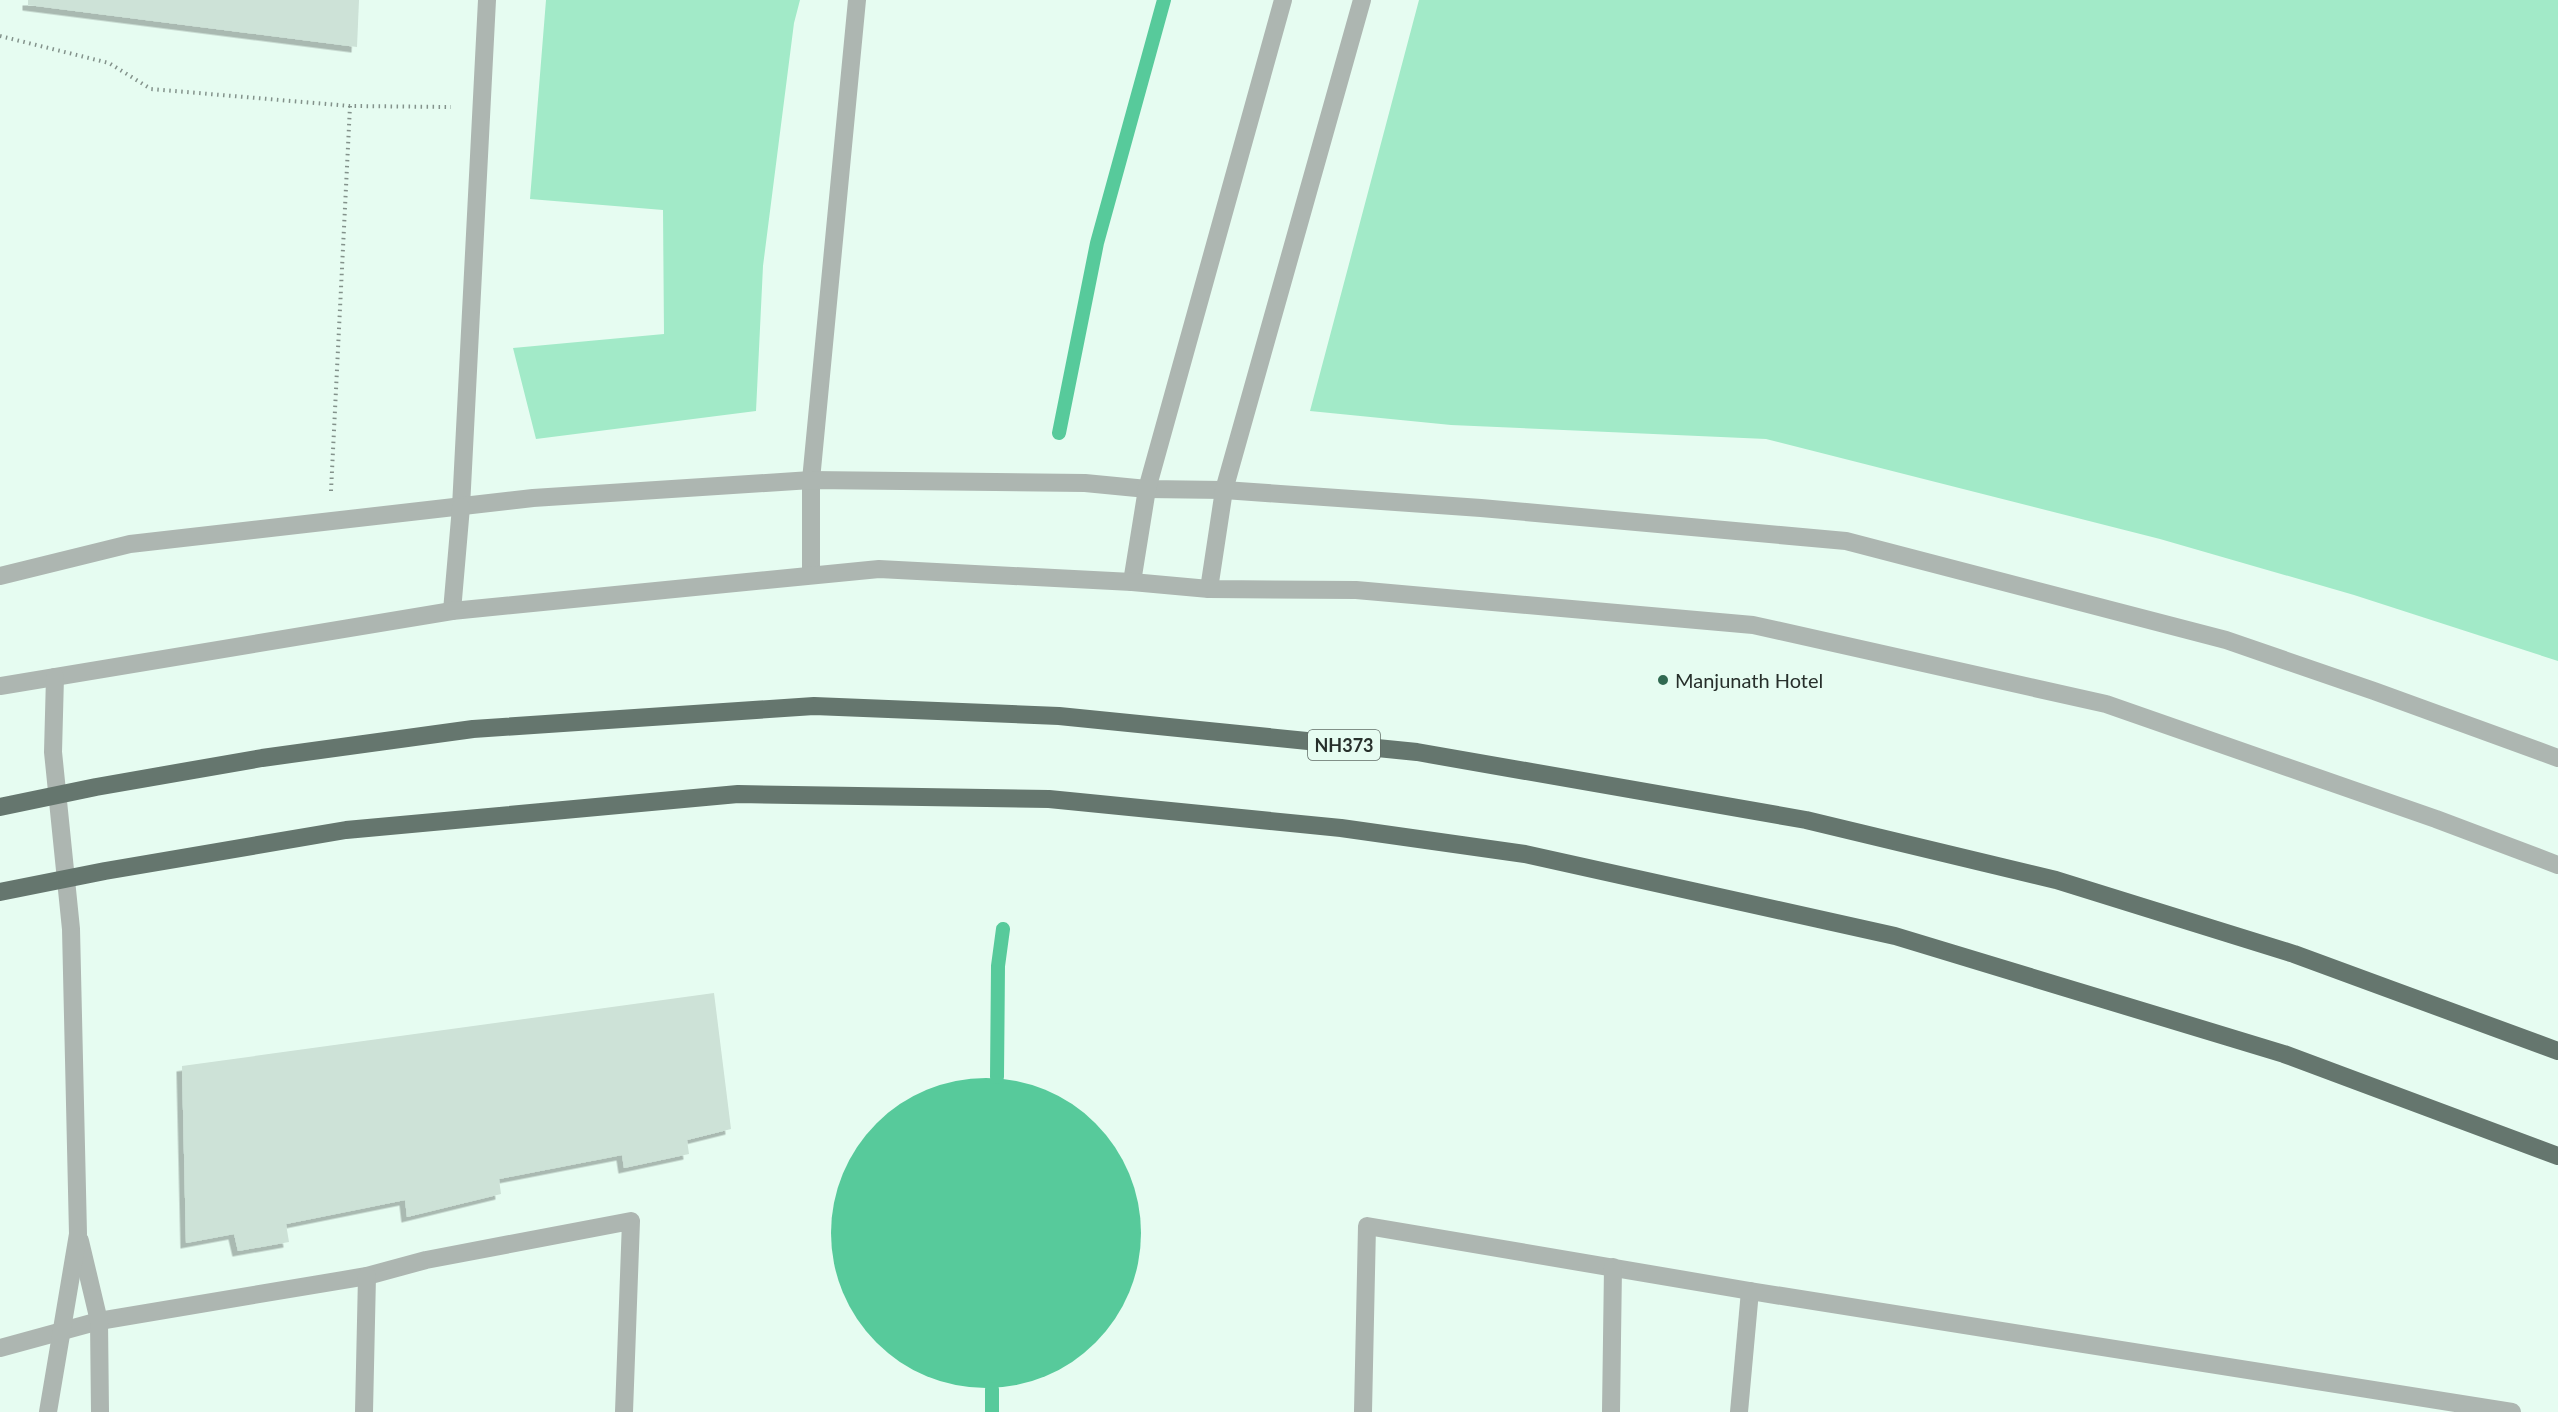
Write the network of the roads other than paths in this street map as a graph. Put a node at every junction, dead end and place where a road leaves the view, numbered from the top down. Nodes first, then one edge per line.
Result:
1 (487, 0) edge
2 (857, 0) edge
3 (1283, 0) edge
4 (1362, 0) edge
5 (811, 480) junction
6 (1147, 489) junction
7 (1224, 490) junction
8 (461, 507) junction
9 (811, 575) junction
10 (0, 576) edge
11 (1132, 582) junction
12 (1209, 589) junction
13 (452, 611) junction
14 (55, 677) junction
15 (0, 686) edge
16 (2558, 758) edge
17 (6, 805) edge
18 (2558, 866) edge
19 (0, 892) edge
20 (2558, 1051) edge
21 (2558, 1156) edge
22 (78, 1234) junction
23 (1613, 1267) junction
24 (367, 1276) junction
25 (1750, 1291) junction
26 (99, 1321) junction
27 (62, 1331) junction
28 (0, 1348) edge
29 (48, 1412) edge
30 (100, 1412) edge
31 (364, 1412) edge
32 (624, 1412) edge
33 (1363, 1412) edge
34 (1611, 1412) edge
35 (1739, 1412) edge
36 (2512, 1412) edge

1 - 8 street
2 - 5 street
3 - 6 street
4 - 7 street
5 - 6 street
5 - 8 street
5 - 9 street
6 - 7 street
6 - 11 street
7 - 12 street
7 - 16 street
8 - 10 street
8 - 13 street
9 - 11 street
9 - 13 street
11 - 12 street
12 - 18 street
13 - 14 street
14 - 15 street
14 - 22 street
17 - 20 highway, NH373
19 - 21 highway
22 - 26 street
22 - 27 street
23 - 25 street
23 - 33 street
23 - 34 street
24 - 26 street
24 - 31 street
24 - 32 street
25 - 35 street
25 - 36 street
26 - 27 street
26 - 30 street
27 - 28 street
27 - 29 street

